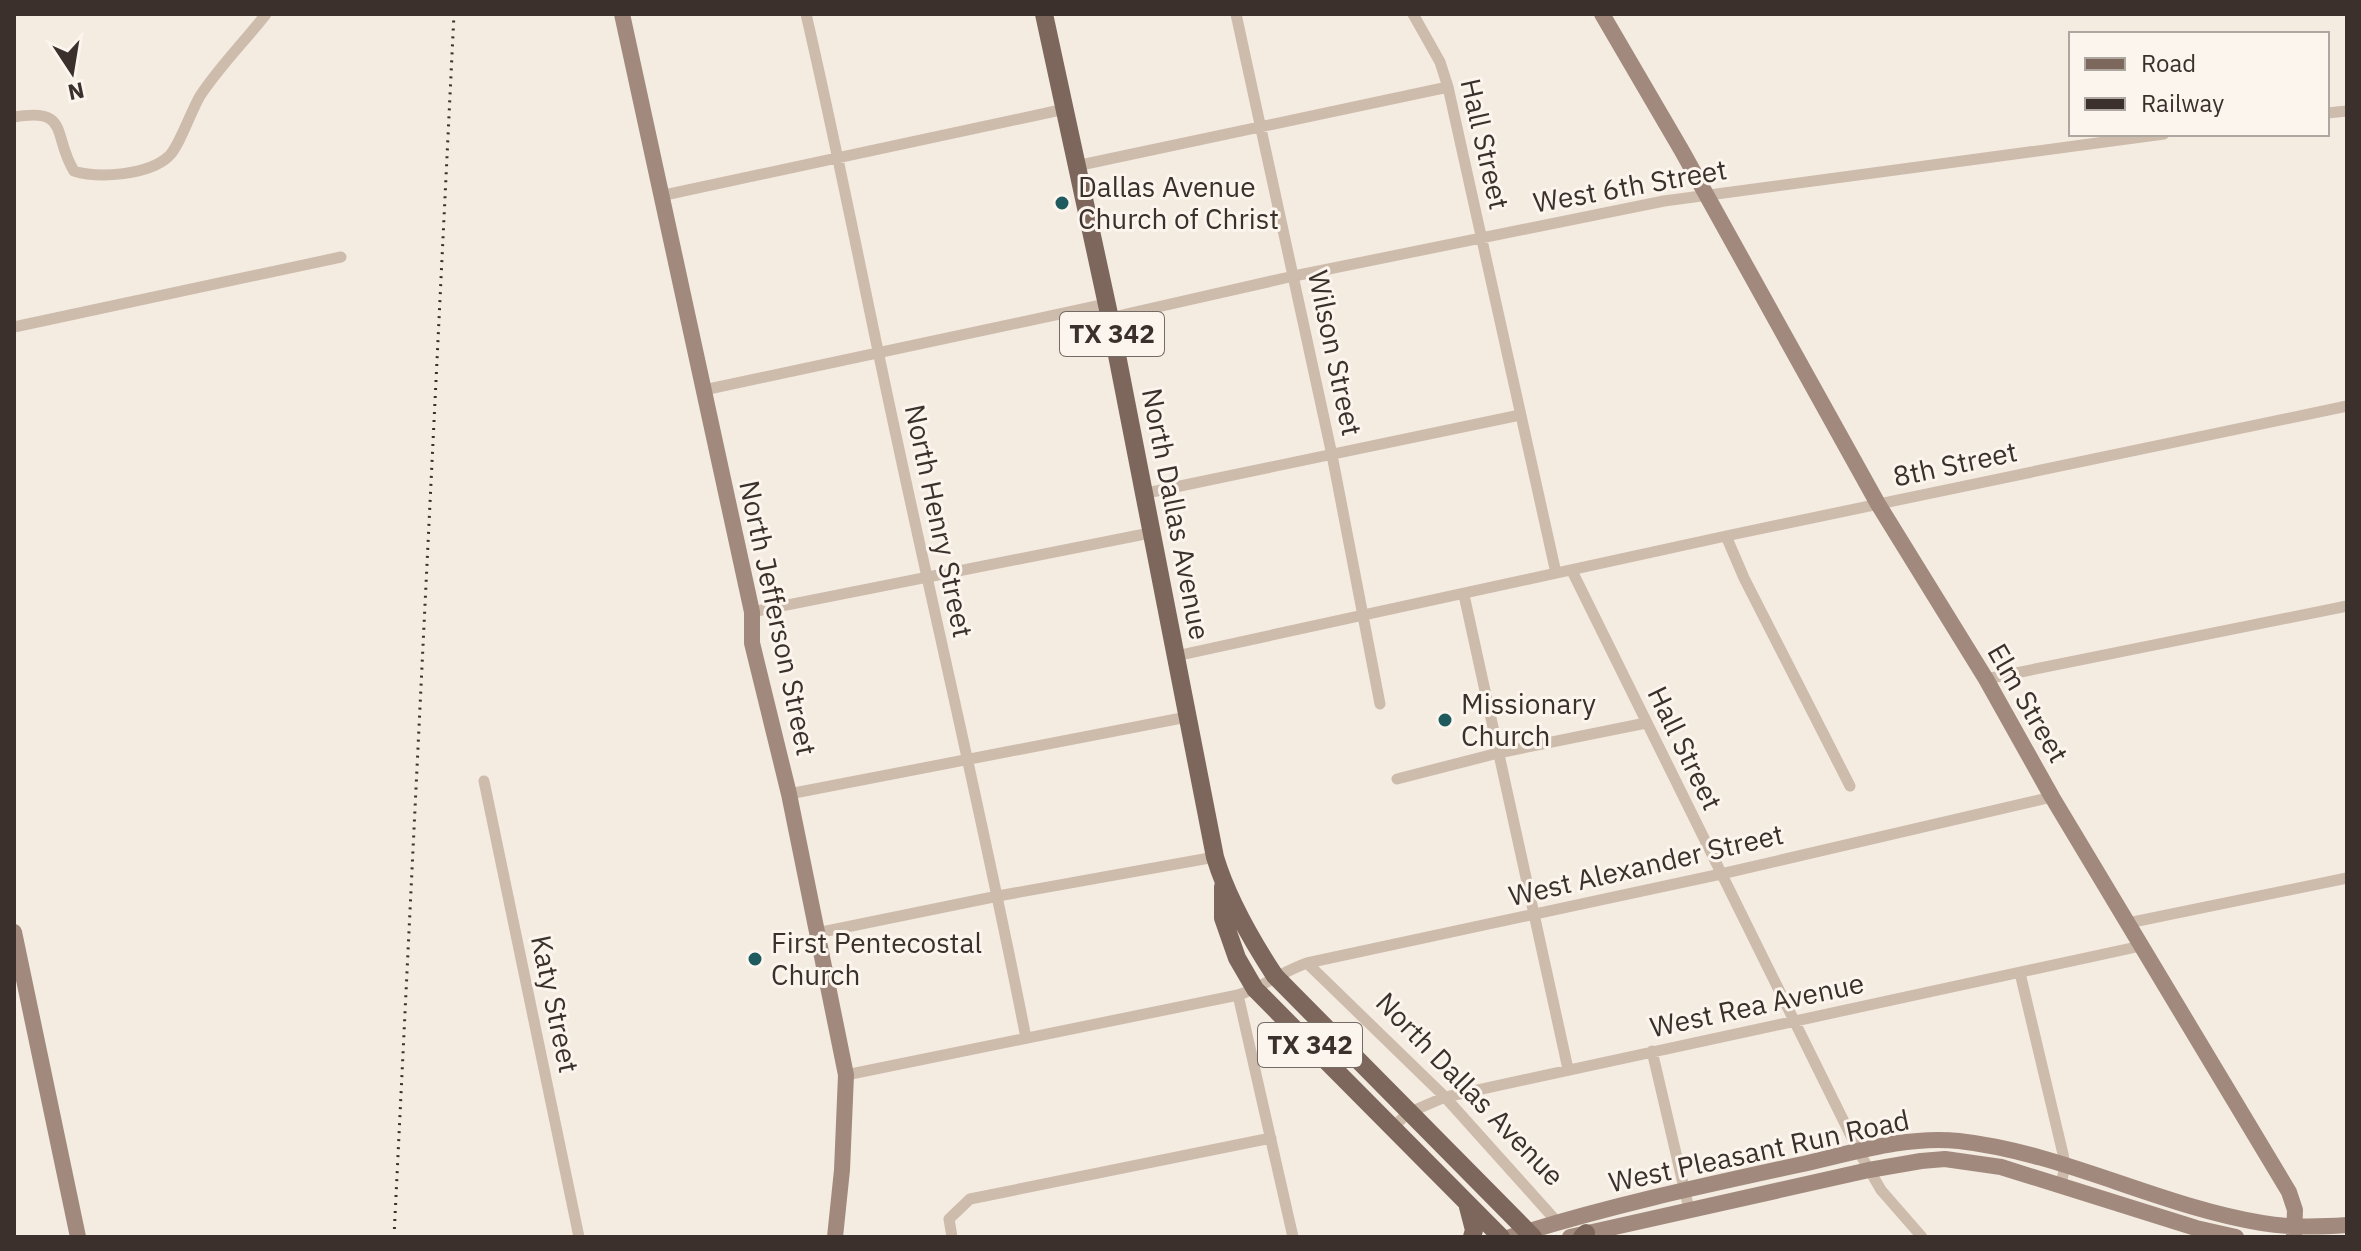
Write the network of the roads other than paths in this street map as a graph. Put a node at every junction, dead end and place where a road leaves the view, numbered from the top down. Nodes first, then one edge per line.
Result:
1 (266, 14) edge
2 (622, 14) edge
3 (806, 14) edge
4 (1044, 14) edge
5 (1236, 14) edge
6 (1413, 14) edge
7 (1602, 14) edge
8 (1448, 87) junction
9 (1065, 109) junction
10 (14, 117) edge
11 (1260, 127) junction
12 (2149, 136) edge
13 (839, 158) junction
14 (1076, 166) junction
15 (1707, 195) junction
16 (660, 196) junction
17 (1483, 238) junction
18 (341, 257) dead end
19 (1294, 276) junction
20 (1108, 311) junction
21 (14, 327) edge
22 (878, 353) junction
23 (704, 390) junction
24 (2347, 406) edge
25 (1520, 415) junction
26 (1332, 455) junction
27 (1142, 494) junction
28 (1878, 504) junction
29 (1150, 533) junction
30 (1726, 536) junction
31 (1572, 571) junction
32 (1556, 573) junction
33 (927, 579) junction
34 (1464, 595) junction
35 (2347, 606) edge
36 (752, 612) junction
37 (1364, 617) junction
38 (1176, 656) junction
39 (1986, 679) junction
40 (1380, 704) dead end
41 (1187, 717) junction
42 (1646, 723) junction
43 (1498, 753) junction
44 (967, 759) junction
45 (1397, 779) dead end
46 (484, 781) dead end
47 (1850, 786) dead end
48 (789, 794) junction
49 (2052, 797) junction
50 (1215, 857) junction
51 (1721, 874) junction
52 (2347, 878) edge
53 (1223, 884) junction
54 (998, 896) junction
55 (1533, 915) junction
56 (2128, 923) junction
57 (14, 932) edge
58 (817, 933) junction
59 (2141, 946) junction
60 (1307, 963) junction
61 (2020, 973) junction
62 (1275, 976) junction
63 (1247, 992) junction
64 (1792, 1021) junction
65 (1026, 1038) junction
66 (1652, 1051) junction
67 (1568, 1069) junction
68 (846, 1075) junction
69 (1445, 1097) junction
70 (1408, 1113) junction
71 (1391, 1129) junction
72 (1271, 1138) junction
73 (1859, 1152) junction
74 (2065, 1166) junction
75 (1869, 1170) junction
76 (2061, 1184) junction
77 (1684, 1190) junction
78 (1467, 1204) junction
79 (1689, 1209) junction
80 (1558, 1223) junction
81 (2347, 1225) edge
82 (2294, 1232) edge
83 (1524, 1235) edge
84 (1579, 1236) edge
85 (78, 1237) edge
86 (579, 1237) edge
87 (835, 1237) edge
88 (952, 1237) edge
89 (1293, 1237) edge
90 (1472, 1237) edge
91 (1501, 1237) edge
92 (1922, 1237) edge
93 (2236, 1237) edge

1 - 10 street
2 - 16 street, North Jefferson Street
3 - 13 street, North Henry Street
4 - 9 main road, North Dallas Avenue / TX 342
5 - 11 street, Wilson Street
6 - 8 street, Hall Street
7 - 15 street, Elm Street
8 - 11 street
8 - 17 street, Hall Street
9 - 13 street
9 - 14 main road, North Dallas Avenue / TX 342
11 - 14 street
11 - 19 street, Wilson Street
12 - 15 street, West 6th Street
13 - 16 street
13 - 22 street, North Henry Street
14 - 20 main road, North Dallas Avenue / TX 342
15 - 17 street, West 6th Street
15 - 28 street, Elm Street
16 - 23 street, North Jefferson Street
17 - 19 street, West 6th Street
17 - 25 street, Hall Street
18 - 21 street
19 - 20 street, West 6th Street
19 - 26 street, Wilson Street
20 - 22 street, West 6th Street
20 - 27 main road, North Dallas Avenue / TX 342
22 - 23 street, West 6th Street
22 - 33 street, North Henry Street
23 - 36 street, North Jefferson Street
24 - 28 street, 8th Street
25 - 26 street
25 - 32 street, Hall Street
26 - 27 street
26 - 37 street, Wilson Street
27 - 29 main road, North Dallas Avenue / TX 342
28 - 30 street, 8th Street
28 - 39 street, Elm Street
29 - 33 street
29 - 38 main road, North Dallas Avenue / TX 342
30 - 31 street, 8th Street
30 - 47 street
31 - 32 street, 8th Street
31 - 42 street, Hall Street
32 - 34 street
33 - 36 street
33 - 44 street, North Henry Street
34 - 37 street
34 - 43 street
35 - 39 street
36 - 48 street, North Jefferson Street
37 - 38 street
37 - 40 street, Wilson Street
38 - 41 main road, North Dallas Avenue / TX 342
39 - 49 street, Elm Street
41 - 44 street
41 - 50 main road, North Dallas Avenue / TX 342
42 - 43 street
42 - 51 street, Hall Street
43 - 45 street
43 - 55 street
44 - 48 street
44 - 54 street, North Henry Street
46 - 86 street, Katy Street
48 - 58 street, North Jefferson Street
49 - 51 street, West Alexander Street
49 - 56 street, Elm Street
50 - 53 main road, North Dallas Avenue / TX 342
50 - 54 street
51 - 55 street, West Alexander Street
51 - 64 street, Hall Street
52 - 56 street
53 - 62 main road, North Dallas Avenue / TX 342
53 - 63 main road, North Dallas Avenue / TX 342
54 - 58 street
54 - 65 street, North Henry Street
55 - 60 street, West Alexander Street
55 - 67 street
56 - 59 street, Elm Street
57 - 85 street
58 - 68 street, North Jefferson Street
59 - 61 street, West Rea Avenue
59 - 82 street, Elm Street
60 - 62 street, West Alexander Street
60 - 69 street, North Dallas Avenue
61 - 64 street, West Rea Avenue
61 - 74 street
62 - 63 street, West Alexander Street
62 - 70 main road, North Dallas Avenue / TX 342
63 - 65 street
63 - 71 main road, North Dallas Avenue / TX 342
63 - 72 street
64 - 66 street, West Rea Avenue
64 - 73 street, Hall Street
65 - 68 street
66 - 67 street, West Rea Avenue
66 - 77 street
67 - 69 street, West Rea Avenue
68 - 87 street, North Jefferson Street
69 - 70 street, West Rea Avenue
69 - 80 street, North Dallas Avenue
70 - 71 street, West Rea Avenue
70 - 83 main road, North Dallas Avenue / TX 342
71 - 78 main road, North Dallas Avenue / TX 342
72 - 88 street
72 - 89 street
73 - 74 street, West Pleasant Run Road
73 - 75 street, Hall Street
73 - 77 street, West Pleasant Run Road
74 - 76 street
74 - 82 street, West Pleasant Run Road
75 - 76 street, West Pleasant Run Road
75 - 79 street, West Pleasant Run Road
75 - 92 street, Hall Street
76 - 93 street, West Pleasant Run Road
77 - 79 street
77 - 80 street, West Pleasant Run Road
78 - 90 main road
78 - 91 main road, North Dallas Avenue / TX 342
79 - 84 street, West Pleasant Run Road
80 - 83 street, West Pleasant Run Road
81 - 82 street, West Pleasant Run Road

